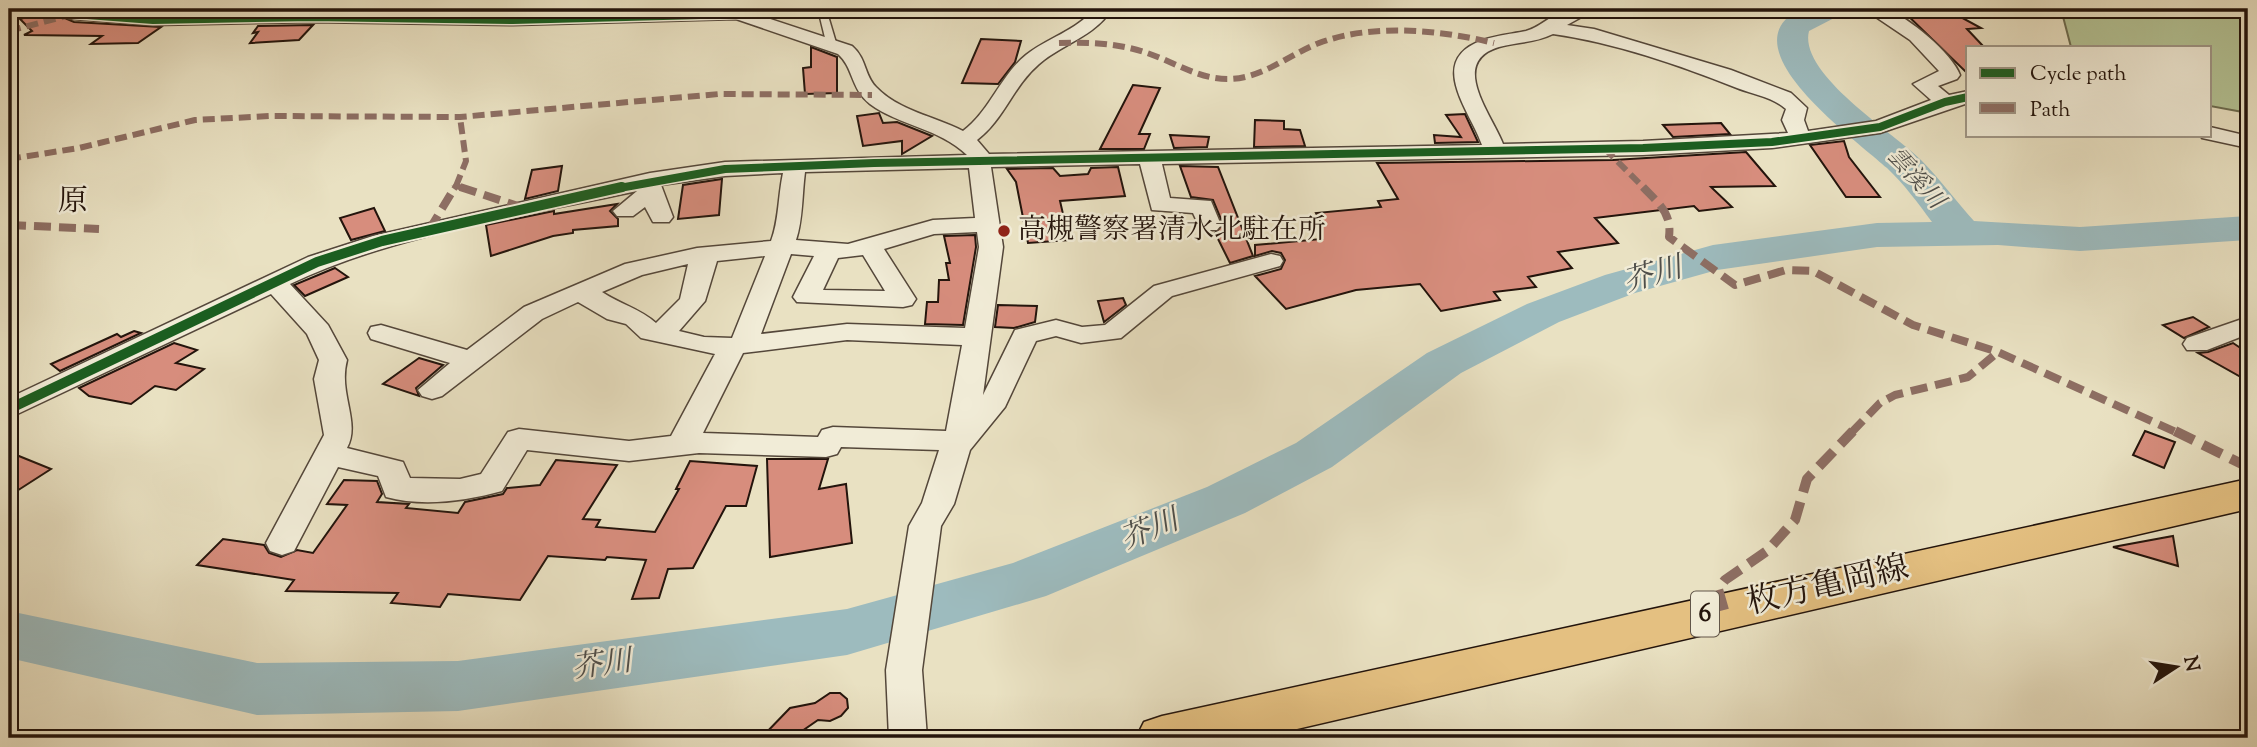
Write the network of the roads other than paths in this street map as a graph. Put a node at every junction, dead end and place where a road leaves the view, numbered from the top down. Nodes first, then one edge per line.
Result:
1 (70, 9) edge
2 (822, 9) edge
3 (1103, 9) edge
4 (1587, 9) edge
5 (1873, 9) edge
6 (745, 12) edge
7 (1551, 19) edge
8 (832, 46) junction
9 (1966, 97) edge
10 (1945, 102) junction
11 (2212, 133) edge
12 (1800, 138) junction
13 (964, 140) junction
14 (2248, 142) edge
15 (1495, 151) junction
16 (1150, 159) junction
17 (979, 163) junction
18 (795, 167) junction
19 (650, 186) junction
20 (625, 211) dead end
21 (661, 217) dead end
22 (988, 224) junction
23 (1209, 225) dead end
24 (870, 245) junction
25 (779, 247) junction
26 (830, 249) junction
27 (709, 254) junction
28 (1271, 261) dead end
29 (274, 282) junction
30 (575, 294) junction
31 (2248, 325) edge
32 (381, 333) dead end
33 (661, 334) junction
34 (977, 337) junction
35 (2197, 344) dead end
36 (738, 346) junction
37 (471, 360) junction
38 (432, 390) dead end
39 (9, 409) edge
40 (681, 446) junction
41 (956, 446) junction
42 (331, 455) junction
43 (2248, 494) edge
44 (282, 543) dead end
45 (908, 738) edge
46 (1163, 738) edge

1 - 6 street
2 - 8 lane
3 - 13 street
4 - 7 street
5 - 10 street
6 - 8 street
7 - 12 street
7 - 15 street
8 - 13 street
9 - 10 street
10 - 12 street
11 - 14 street
12 - 15 street
13 - 17 street
15 - 16 street
16 - 17 street
16 - 23 street
17 - 18 street
17 - 22 street
18 - 19 street
18 - 25 street
19 - 20 street
19 - 21 street
19 - 29 street
22 - 24 street
22 - 34 street
24 - 26 street
24 - 26 street
25 - 26 street
25 - 27 street
25 - 36 street
27 - 30 street
27 - 33 street
28 - 41 street
29 - 39 street
29 - 42 street
30 - 33 street
30 - 37 street
31 - 35 street
32 - 37 street
33 - 36 street
34 - 36 street
34 - 41 street
36 - 40 street
37 - 38 street
40 - 41 street
40 - 42 street
41 - 45 street
42 - 44 street
43 - 46 main road, 枚方亀岡線 / 6

